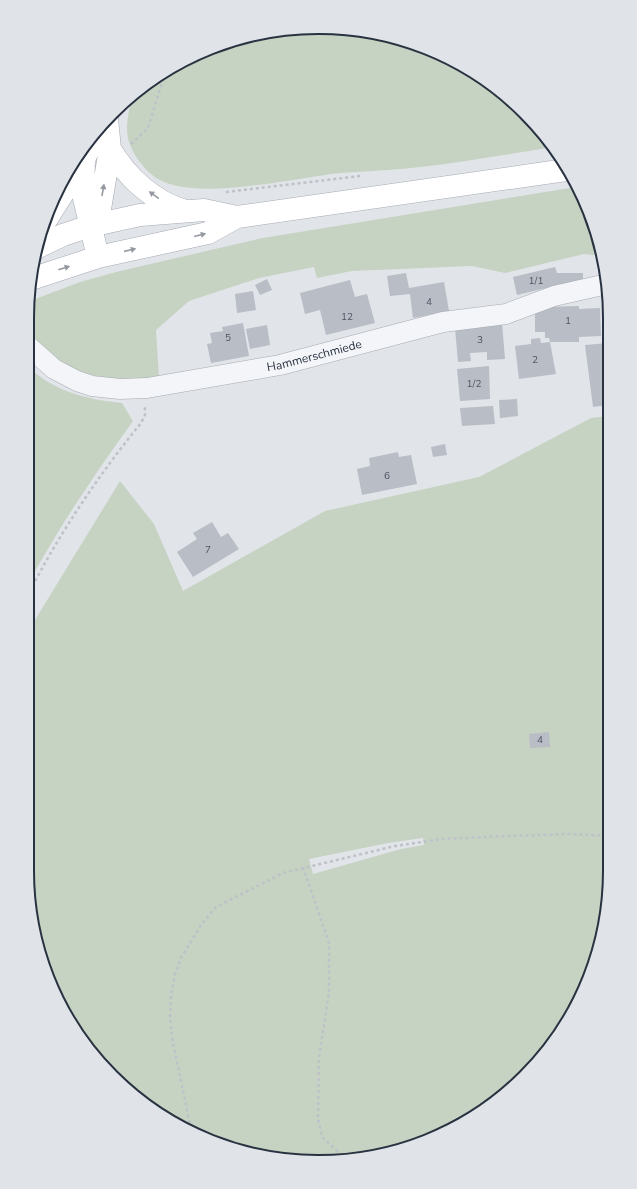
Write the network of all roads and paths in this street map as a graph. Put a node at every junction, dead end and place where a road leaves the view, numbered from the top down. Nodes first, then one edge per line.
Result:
1 (163, 80) edge
2 (108, 128) edge
3 (148, 128) dead end
4 (110, 148) junction
5 (87, 154) edge
6 (84, 160) junction
7 (562, 171) edge
8 (363, 176) dead end
9 (223, 192) dead end
10 (63, 193) edge
11 (189, 211) junction
12 (237, 217) junction
13 (90, 226) junction
14 (44, 244) edge
15 (98, 257) junction
16 (37, 277) edge
17 (601, 286) edge
18 (34, 352) edge
19 (147, 388) junction
20 (34, 585) edge
21 (603, 836) edge
22 (303, 867) junction
23 (190, 1125) edge
24 (340, 1154) edge

1 - 3 path
2 - 4 main road
11 -> 4 main road
13 -> 4 main road
5 - 6 main road
6 - 10 main road
6 - 13 main road
7 - 12 main road
8 - 9 path
11 - 12 main road
11 - 13 main road
15 -> 12 main road
13 - 14 main road
13 - 15 main road
16 -> 15 main road
17 - 19 street, Hammerschmiede
18 - 19 street, Hammerschmiede
19 - 20 path
21 - 22 path
22 - 23 path
22 - 24 path

